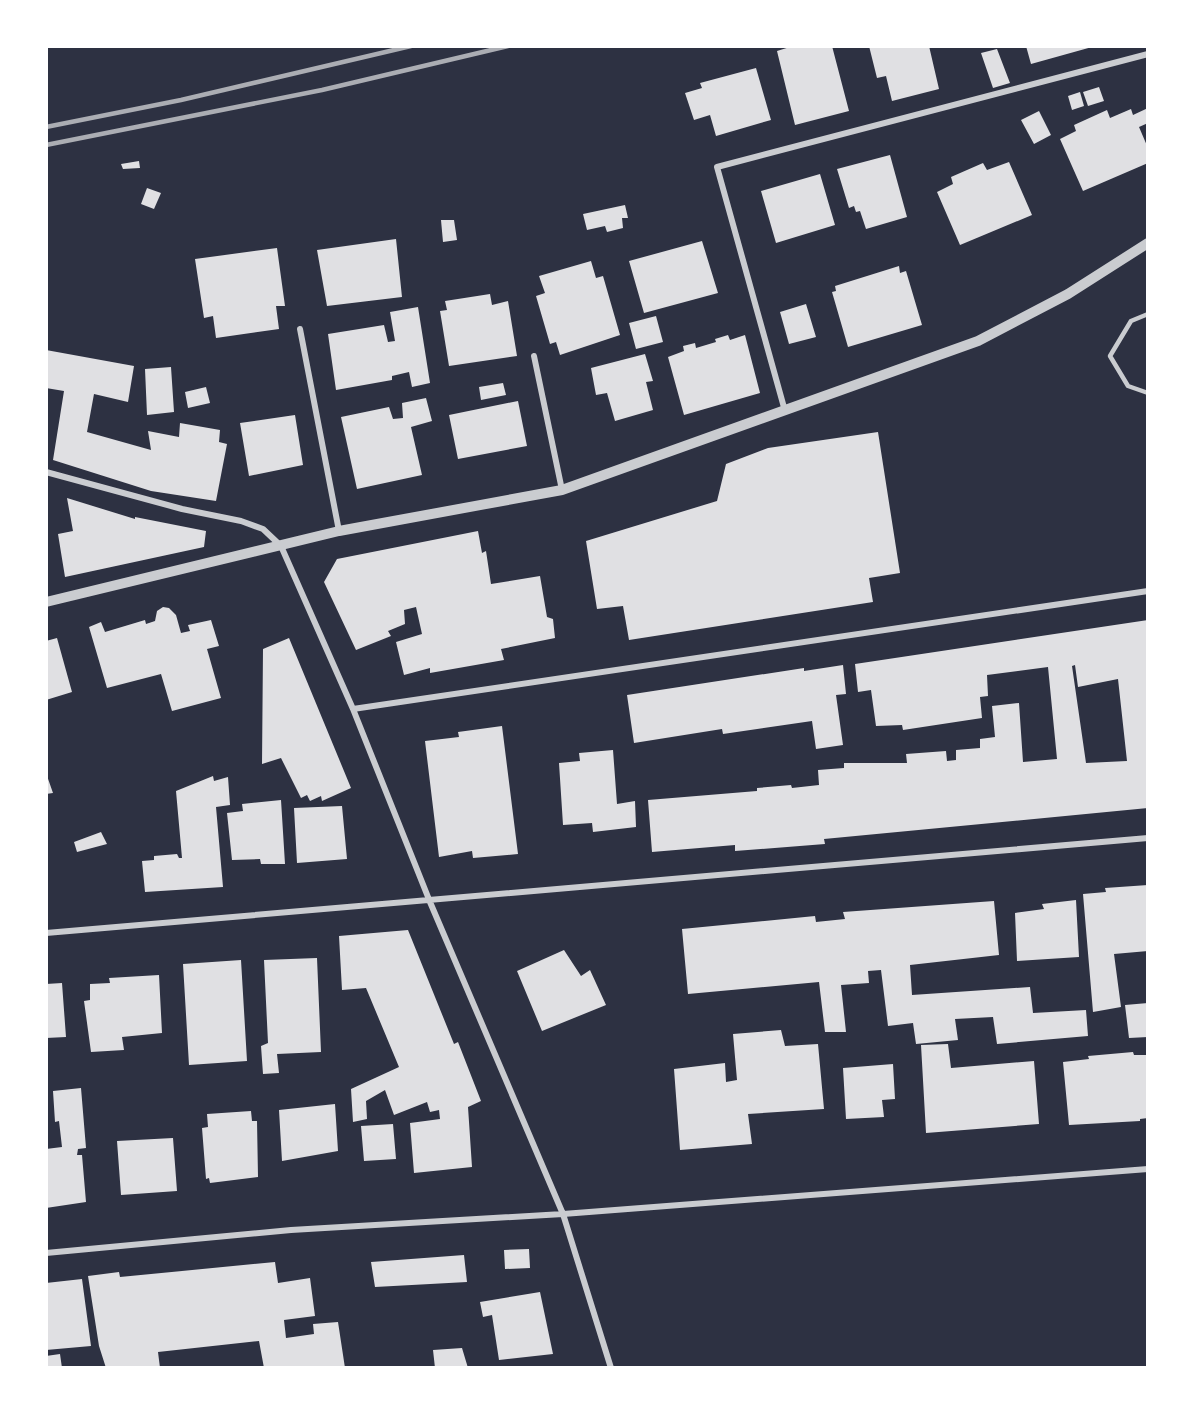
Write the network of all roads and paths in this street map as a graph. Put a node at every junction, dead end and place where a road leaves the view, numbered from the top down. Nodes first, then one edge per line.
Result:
1 (1148, 54) edge
2 (1148, 243) edge
3 (1148, 315) edge
4 (300, 329) dead end
5 (534, 356) dead end
6 (1148, 393) edge
7 (785, 412) junction
8 (46, 472) edge
9 (562, 490) junction
10 (339, 531) junction
11 (281, 546) junction
12 (1148, 591) edge
13 (46, 602) edge
14 (353, 710) junction
15 (1148, 838) edge
16 (430, 902) junction
17 (46, 933) edge
18 (1148, 1169) edge
19 (563, 1214) junction
20 (46, 1253) edge
21 (611, 1368) edge

1 - 7 street
2 - 7 street
3 - 6 lane
4 - 10 street
5 - 9 street
7 - 9 street
8 - 11 street
9 - 10 street
10 - 11 street
11 - 13 street
11 - 14 street
12 - 14 street
14 - 16 street
15 - 16 street
16 - 17 street
16 - 19 street
18 - 19 street
19 - 20 street
19 - 21 street

